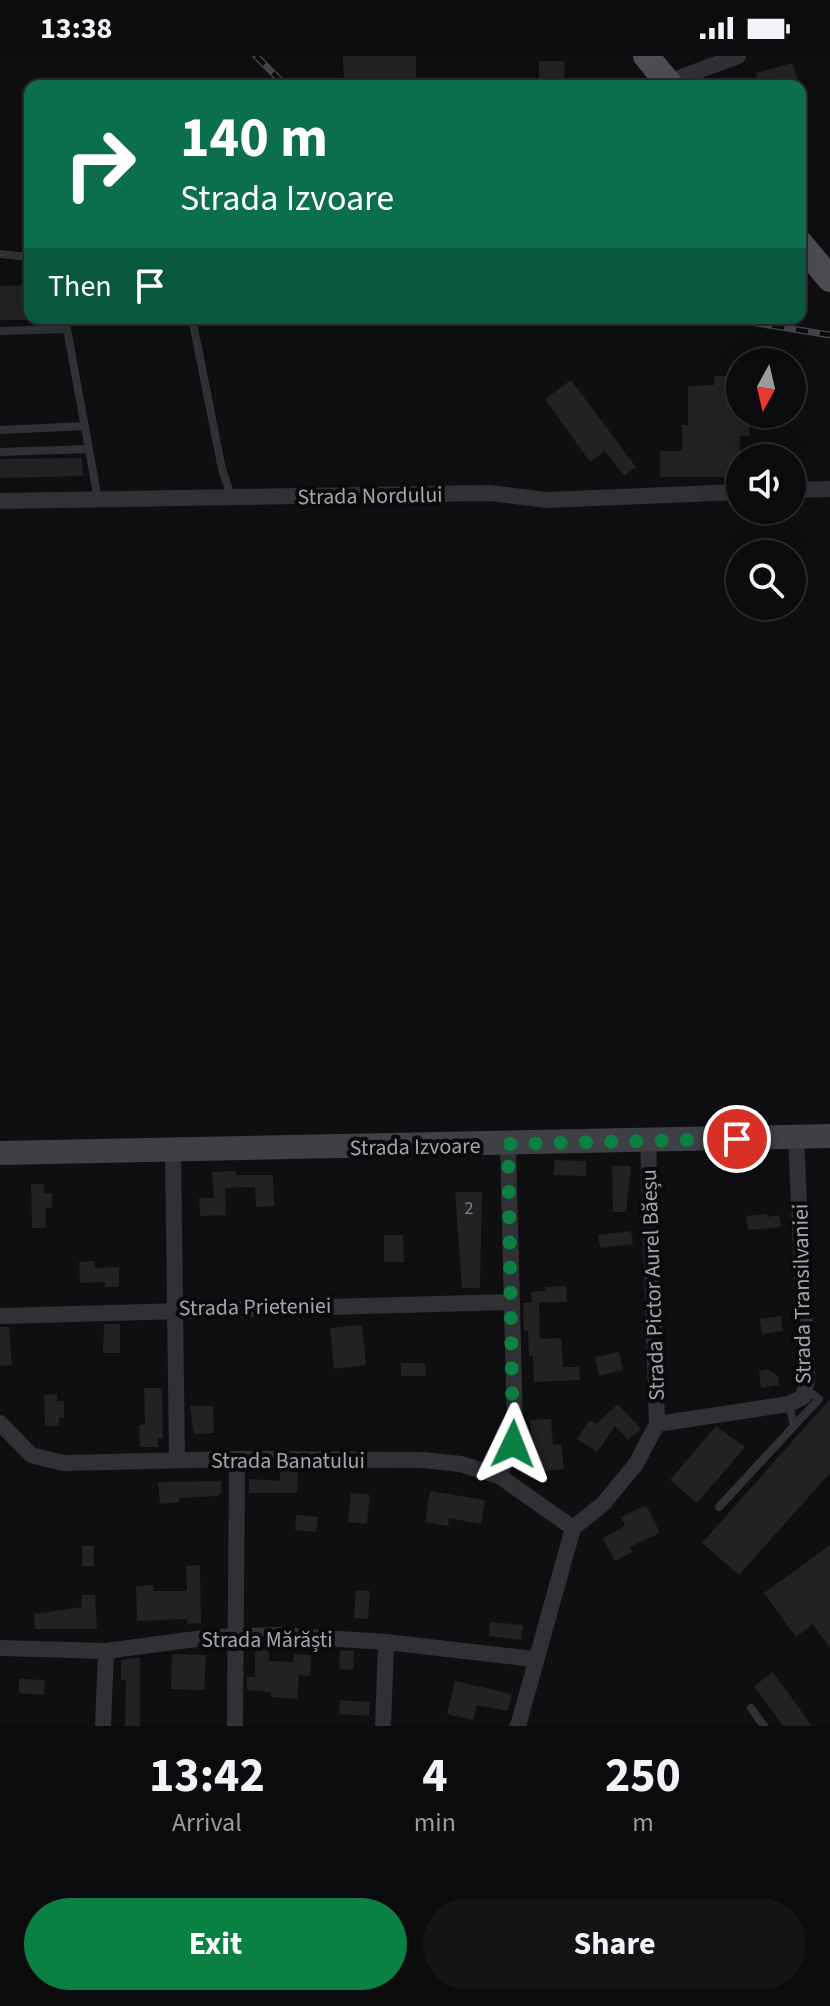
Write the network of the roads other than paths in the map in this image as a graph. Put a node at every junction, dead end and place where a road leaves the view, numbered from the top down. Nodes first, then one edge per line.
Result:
1 (646, 56) edge
2 (738, 56) edge
3 (666, 80) edge
4 (679, 80) edge
5 (806, 250) edge
6 (0, 254) edge
7 (24, 256) edge
8 (830, 279) edge
9 (193, 324) edge
10 (0, 331) edge
11 (85, 426) junction
12 (0, 430) edge
13 (89, 449) junction
14 (0, 452) edge
15 (830, 489) edge
16 (806, 490) edge
17 (726, 493) edge
18 (232, 497) junction
19 (98, 499) junction
20 (0, 501) edge
21 (830, 1136) edge
22 (796, 1137) junction
23 (648, 1141) junction
24 (508, 1144) junction
25 (173, 1150) junction
26 (0, 1153) edge
27 (510, 1302) junction
28 (172, 1308) junction
29 (0, 1316) edge
30 (806, 1389) junction
31 (789, 1404) junction
32 (0, 1423) edge
33 (657, 1424) junction
34 (794, 1426) junction
35 (237, 1459) junction
36 (177, 1460) junction
37 (499, 1476) junction
38 (719, 1507) dead end
39 (573, 1528) junction
40 (237, 1635) junction
41 (386, 1642) junction
42 (0, 1648) edge
43 (106, 1651) junction
44 (534, 1659) junction
45 (751, 1708) dead end
46 (103, 1726) edge
47 (235, 1726) edge
48 (383, 1726) edge
49 (518, 1726) edge
50 (764, 1726) edge

1 - 3 main road
2 - 4 street
5 - 8 main road
6 - 7 lane
9 - 18 lane
10 - 11 lane
11 - 12 lane
11 - 13 lane
13 - 14 lane
13 - 19 lane
15 - 16 street
17 - 18 street, Strada Nordului
18 - 19 street, Strada Nordului
19 - 20 street, Strada Nordului
21 - 22 main road, Strada Izvoare
22 - 23 main road, Strada Izvoare
22 - 30 street, Strada Transilvaniei
23 - 24 main road, Strada Izvoare
23 - 33 street, Strada Pictor Aurel Băeșu
24 - 25 main road, Strada Izvoare
24 - 27 street
25 - 26 main road, Strada Izvoare
25 - 28 street
27 - 28 street, Strada Prieteniei
27 - 37 street
28 - 29 street, Strada Prieteniei
28 - 36 street
30 - 31 street, Strada Transilvaniei
30 - 34 lane
31 - 33 street, Strada Transilvaniei
31 - 34 lane
32 - 36 street, Strada Banatului
33 - 39 street, Strada Pictor Aurel Băeșu
34 - 38 lane
35 - 36 street, Strada Banatului
35 - 37 street, Strada Banatului
35 - 40 street
37 - 39 street, Strada Banatului
39 - 44 street
40 - 41 street, Strada Mărăști
40 - 43 street, Strada Mărăști
40 - 47 street
41 - 44 street, Strada Mărăști
41 - 48 street
42 - 43 street, Strada Mărăști
43 - 46 street
44 - 49 street
45 - 50 lane

